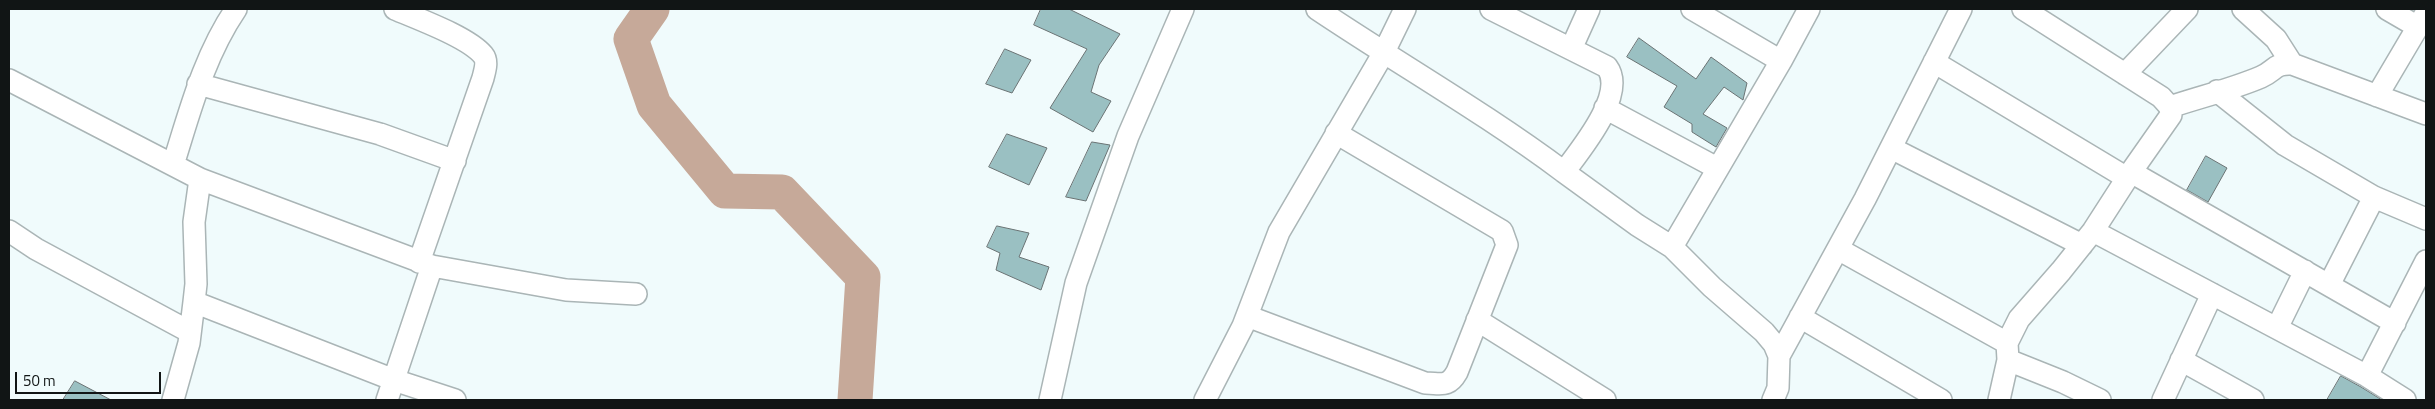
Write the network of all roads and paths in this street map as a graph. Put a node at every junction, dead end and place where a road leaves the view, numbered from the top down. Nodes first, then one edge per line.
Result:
1 (236, 9) edge
2 (395, 9) edge
3 (1183, 9) edge
4 (1317, 9) edge
5 (1405, 9) edge
6 (1491, 9) edge
7 (1589, 9) edge
8 (1692, 9) edge
9 (1809, 9) edge
10 (1961, 9) edge
11 (2023, 9) edge
12 (2243, 9) edge
13 (2387, 9) edge
14 (2179, 11) edge
15 (2422, 20) edge
16 (1571, 49) junction
17 (1383, 54) junction
18 (1781, 61) junction
19 (1934, 62) junction
20 (2292, 64) junction
21 (2125, 74) junction
22 (9, 80) edge
23 (198, 84) junction
24 (2217, 91) junction
25 (2377, 96) junction
26 (2170, 107) junction
27 (1605, 108) junction
28 (2426, 114) edge
29 (1336, 133) junction
30 (1891, 148) junction
31 (455, 161) junction
32 (173, 165) junction
33 (1717, 168) junction
34 (1564, 172) junction
35 (2129, 175) junction
36 (200, 179) junction
37 (2374, 198) junction
38 (2426, 219) edge
39 (9, 231) edge
40 (2087, 238) junction
41 (1672, 247) junction
42 (1838, 249) junction
43 (2426, 261) edge
44 (426, 264) junction
45 (2305, 271) junction
46 (2329, 285) junction
47 (636, 294) dead end
48 (2212, 294) junction
49 (194, 302) junction
50 (1247, 316) junction
51 (1800, 317) junction
52 (1477, 320) junction
53 (2394, 323) junction
54 (2277, 328) junction
55 (190, 332) junction
56 (2008, 352) junction
57 (1779, 356) junction
58 (2181, 360) junction
59 (2367, 376) junction
60 (394, 380) junction
61 (174, 400) edge
62 (387, 400) edge
63 (455, 400) edge
64 (1050, 400) edge
65 (1205, 400) edge
66 (1605, 400) edge
67 (1773, 400) edge
68 (1941, 400) edge
69 (1999, 400) edge
70 (2100, 400) edge
71 (2162, 400) edge
72 (2252, 400) edge
73 (2405, 400) edge

1 - 23 street
2 - 31 street
3 - 64 street
4 - 17 street
5 - 17 street
6 - 16 street
7 - 16 street
8 - 18 street
9 - 18 street
10 - 19 street
11 - 21 street
12 - 20 street
13 - 15 street
14 - 21 street
15 - 25 street
16 - 27 street
17 - 29 street
17 - 34 street
18 - 33 street
19 - 30 street
19 - 35 street
20 - 24 street
20 - 25 street
21 - 26 street
22 - 32 street
23 - 31 street
23 - 32 street
24 - 26 street
24 - 37 street
25 - 28 street
26 - 35 street
27 - 33 street
27 - 34 street
29 - 50 street
29 - 52 street
30 - 40 street
30 - 42 street
31 - 44 street
32 - 36 street
33 - 41 street
34 - 41 street
35 - 40 street
35 - 45 street
36 - 44 street
36 - 49 street
37 - 38 street
37 - 46 street
39 - 55 street
40 - 48 street
40 - 56 street
41 - 57 street
42 - 51 street
42 - 56 street
43 - 53 street
44 - 47 street
44 - 60 street
45 - 46 street
45 - 54 street
46 - 53 street
48 - 54 street
48 - 58 street
49 - 55 street
49 - 60 street
50 - 52 street
50 - 65 street
51 - 57 street
51 - 68 street
52 - 66 street
53 - 59 street
54 - 59 street
55 - 61 street
56 - 69 street
56 - 70 street
57 - 67 street
58 - 71 street
58 - 72 street
59 - 73 street
60 - 62 street
60 - 63 street

